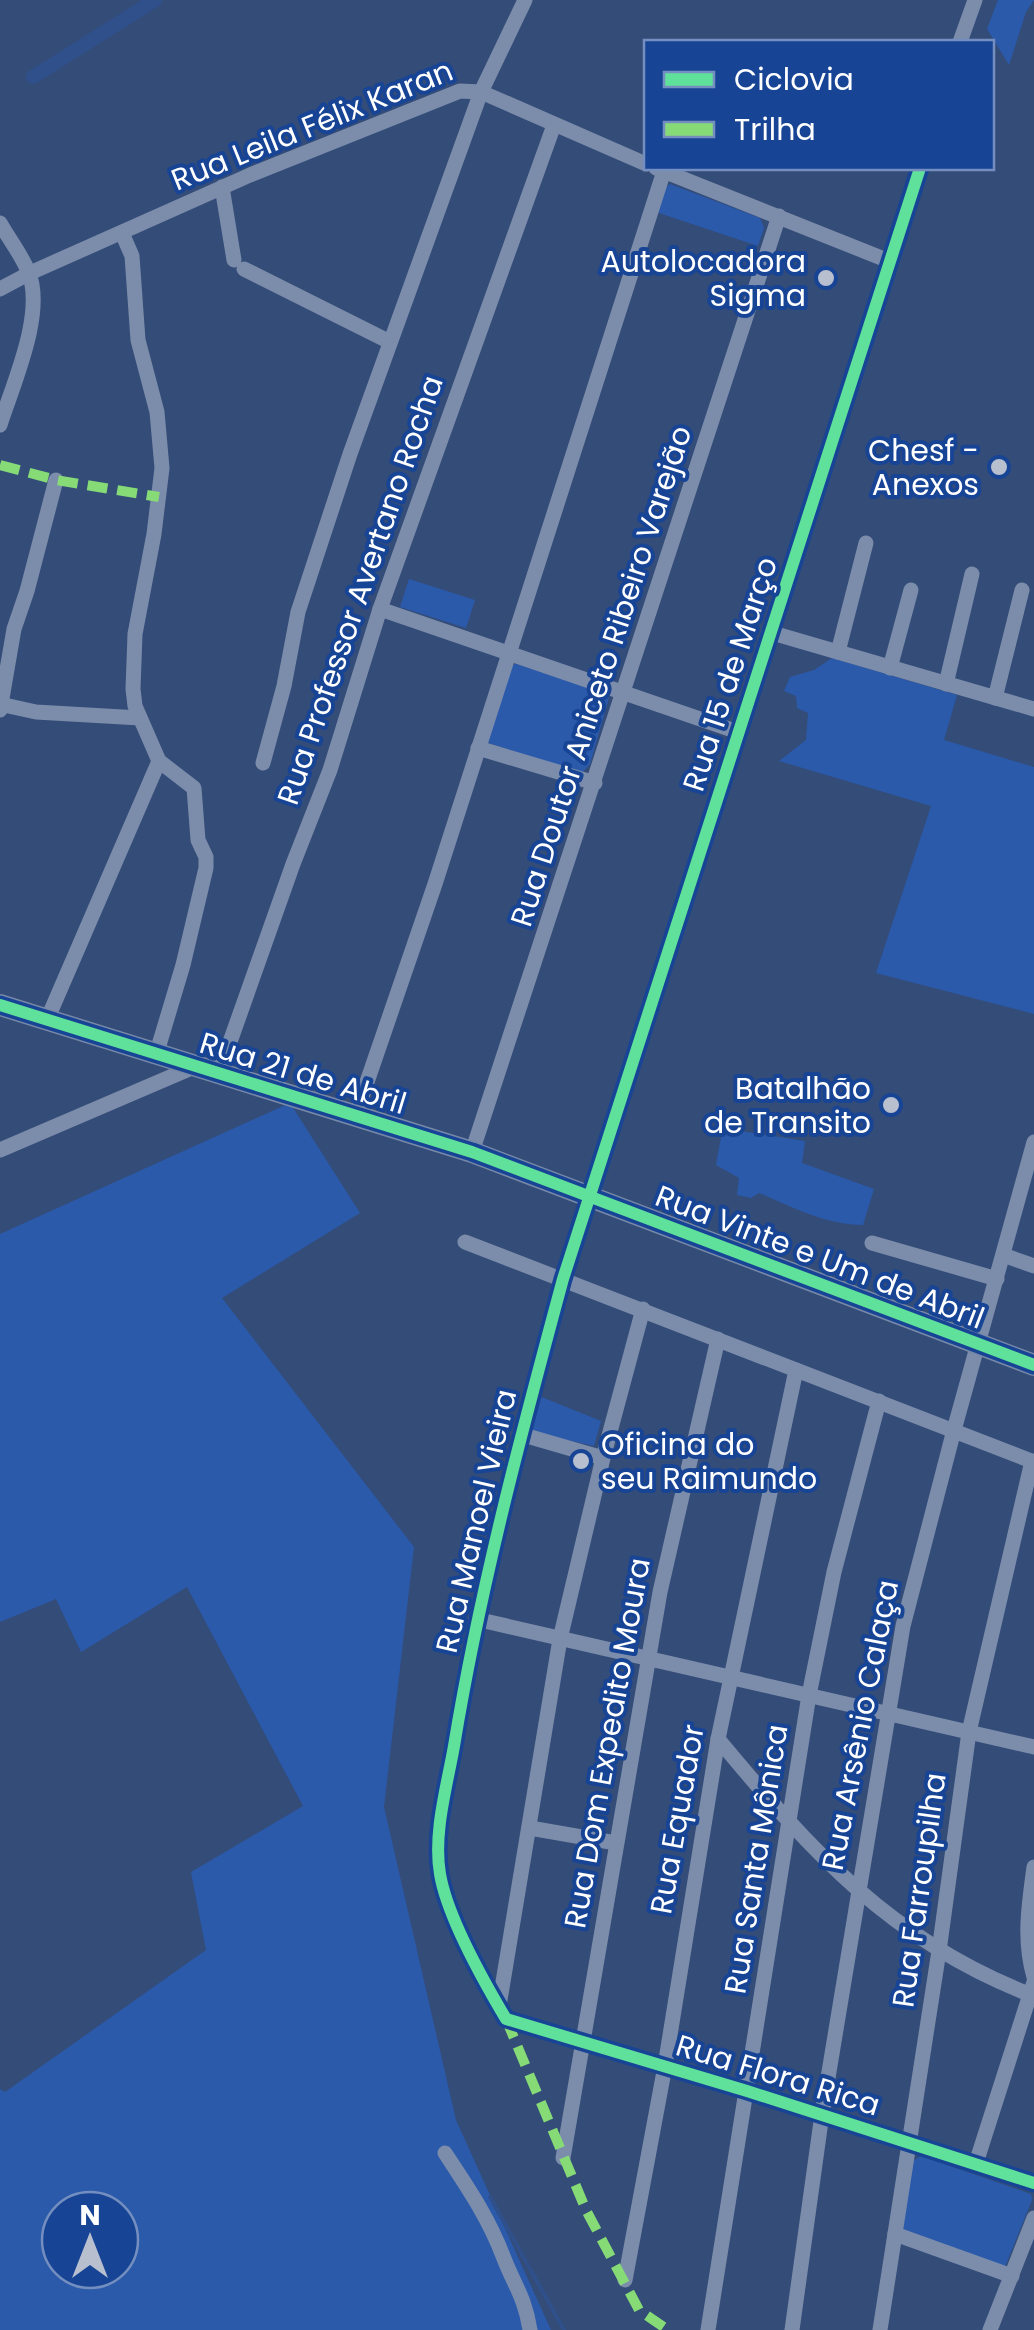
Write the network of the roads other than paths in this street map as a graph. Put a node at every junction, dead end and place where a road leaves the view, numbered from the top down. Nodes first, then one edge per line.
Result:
1 (525, 0) edge
2 (975, 0) edge
3 (961, 40) edge
4 (481, 92) junction
5 (554, 125) junction
6 (644, 163) edge
7 (660, 170) edge
8 (663, 170) edge
9 (919, 170) edge
10 (222, 187) junction
11 (779, 216) junction
12 (0, 223) edge
13 (122, 233) junction
14 (889, 261) junction
15 (30, 273) junction
16 (0, 289) edge
17 (390, 342) junction
18 (0, 424) edge
19 (56, 480) dead end
20 (866, 543) dead end
21 (972, 574) dead end
22 (911, 590) dead end
23 (1022, 590) dead end
24 (380, 609) junction
25 (769, 632) junction
26 (507, 652) junction
27 (838, 652) junction
28 (890, 668) junction
29 (946, 684) junction
30 (624, 692) junction
31 (995, 698) junction
32 (0, 706) edge
33 (1034, 709) edge
34 (140, 718) junction
35 (738, 732) junction
36 (478, 748) junction
37 (159, 762) junction
38 (263, 763) dead end
39 (595, 783) junction
40 (0, 1005) edge
41 (47, 1020) junction
42 (156, 1055) junction
43 (196, 1066) junction
44 (219, 1073) junction
45 (356, 1114) junction
46 (1034, 1142) edge
47 (0, 1150) edge
48 (472, 1152) junction
49 (589, 1195) junction
50 (465, 1242) dead end
51 (872, 1243) dead end
52 (1003, 1255) junction
53 (1034, 1266) edge
54 (563, 1279) junction
55 (997, 1279) junction
56 (643, 1309) junction
57 (718, 1339) junction
58 (980, 1345) junction
59 (1034, 1365) edge
60 (796, 1370) junction
61 (879, 1401) junction
62 (954, 1430) junction
63 (520, 1434) junction
64 (603, 1458) junction
65 (1033, 1461) edge
66 (476, 1618) junction
67 (560, 1638) junction
68 (648, 1658) junction
69 (729, 1677) junction
70 (809, 1695) junction
71 (888, 1712) junction
72 (969, 1732) junction
73 (718, 1739) junction
74 (1034, 1747) edge
75 (790, 1826) junction
76 (530, 1828) junction
77 (616, 1843) junction
78 (1034, 1867) edge
79 (857, 1892) junction
80 (939, 1950) junction
81 (1033, 1987) edge
82 (503, 2012) junction
83 (582, 2041) junction
84 (665, 2066) junction
85 (747, 2090) junction
86 (822, 2114) junction
87 (909, 2142) junction
88 (445, 2153) dead end
89 (563, 2158) dead end
90 (976, 2163) junction
91 (1034, 2184) edge
92 (1034, 2218) edge
93 (895, 2234) junction
94 (1012, 2276) junction
95 (625, 2280) dead end
96 (530, 2330) edge
97 (708, 2330) edge
98 (792, 2330) edge
99 (880, 2330) edge
100 (990, 2330) edge

1 - 4 street
2 - 3 street
4 - 5 street, Rua Leila Félix Karan
4 - 10 street, Rua Leila Félix Karan
4 - 17 street
5 - 6 street, Rua Leila Félix Karan
5 - 24 street, Rua Professor Avertano Rocha
7 - 26 street
8 - 11 street
9 - 14 street, Rua 15 de Março
10 - 13 street, Rua Leila Félix Karan
10 - 17 street
11 - 14 street
11 - 30 street, Rua Doutor Aniceto Ribeiro Varejão
12 - 15 street
13 - 15 street, Rua Leila Félix Karan
13 - 34 street
14 - 25 street, Rua 15 de Março
15 - 16 street, Rua Leila Félix Karan
15 - 18 street
17 - 38 street
19 - 32 street
20 - 27 street
21 - 29 street
22 - 28 street
23 - 31 street
24 - 26 street
24 - 44 street, Rua Professor Avertano Rocha
25 - 27 street
25 - 35 street, Rua 15 de Março
26 - 30 street
26 - 36 street
27 - 28 street
28 - 29 street
29 - 31 street
30 - 35 street
30 - 39 street, Rua Doutor Aniceto Ribeiro Varejão
31 - 33 street
32 - 34 street
34 - 37 street
35 - 49 street, Rua 15 de Março
36 - 39 street
36 - 45 street
37 - 41 street
37 - 42 street
39 - 48 street, Rua Doutor Aniceto Ribeiro Varejão
40 - 41 street, Rua 21 de Abril
41 - 42 street, Rua 21 de Abril
42 - 43 street, Rua 21 de Abril
43 - 44 street, Rua 21 de Abril
43 - 47 street
44 - 45 street, Rua 21 de Abril
45 - 48 street, Rua 21 de Abril
46 - 52 street, Rua Arsênio Calaça
48 - 49 street, Rua 21 de Abril
49 - 54 street, Rua Manoel Vieira
49 - 58 street, Rua Vinte e Um de Abril
50 - 54 street
51 - 55 street
52 - 53 street
52 - 55 street, Rua Arsênio Calaça
54 - 56 street
54 - 63 street, Rua Manoel Vieira
55 - 58 street, Rua Arsênio Calaça
56 - 57 street
56 - 64 street
57 - 60 street
57 - 68 street, Rua Dom Expedito Moura
58 - 59 street, Rua Vinte e Um de Abril
58 - 62 street, Rua Arsênio Calaça
60 - 61 street
60 - 69 street, Rua Equador
61 - 62 street
61 - 70 street, Rua Santa Mônica
62 - 65 street
62 - 71 street, Rua Arsênio Calaça
63 - 64 street
63 - 66 street, Rua Manoel Vieira
64 - 67 street
65 - 72 street, Rua Farroupilha
66 - 67 street
66 - 82 street, Rua Manoel Vieira
67 - 68 street
67 - 76 street
68 - 69 street
68 - 77 street, Rua Dom Expedito Moura
69 - 70 street
69 - 73 street, Rua Equador
70 - 71 street
70 - 75 street, Rua Santa Mônica
71 - 72 street
71 - 79 street, Rua Arsênio Calaça
72 - 74 street
72 - 80 street, Rua Farroupilha
73 - 75 street
73 - 84 street, Rua Equador
75 - 79 street
75 - 85 street, Rua Santa Mônica
76 - 77 street
76 - 82 street
77 - 83 street, Rua Dom Expedito Moura
78 - 81 street
79 - 80 street
79 - 86 street, Rua Arsênio Calaça
80 - 81 street
80 - 87 street, Rua Farroupilha
81 - 90 street
82 - 83 street, Rua Flora Rica
83 - 84 street, Rua Flora Rica
83 - 89 street, Rua Dom Expedito Moura
84 - 85 street, Rua Flora Rica
84 - 95 street, Rua Equador
85 - 86 street, Rua Flora Rica
85 - 97 street, Rua Santa Mônica
86 - 87 street, Rua Flora Rica
86 - 98 street, Rua Arsênio Calaça
87 - 90 street, Rua Flora Rica
87 - 93 street, Rua Farroupilha
88 - 96 street
90 - 91 street, Rua Flora Rica
92 - 94 street
93 - 94 street
93 - 99 street, Rua Farroupilha
94 - 100 street

